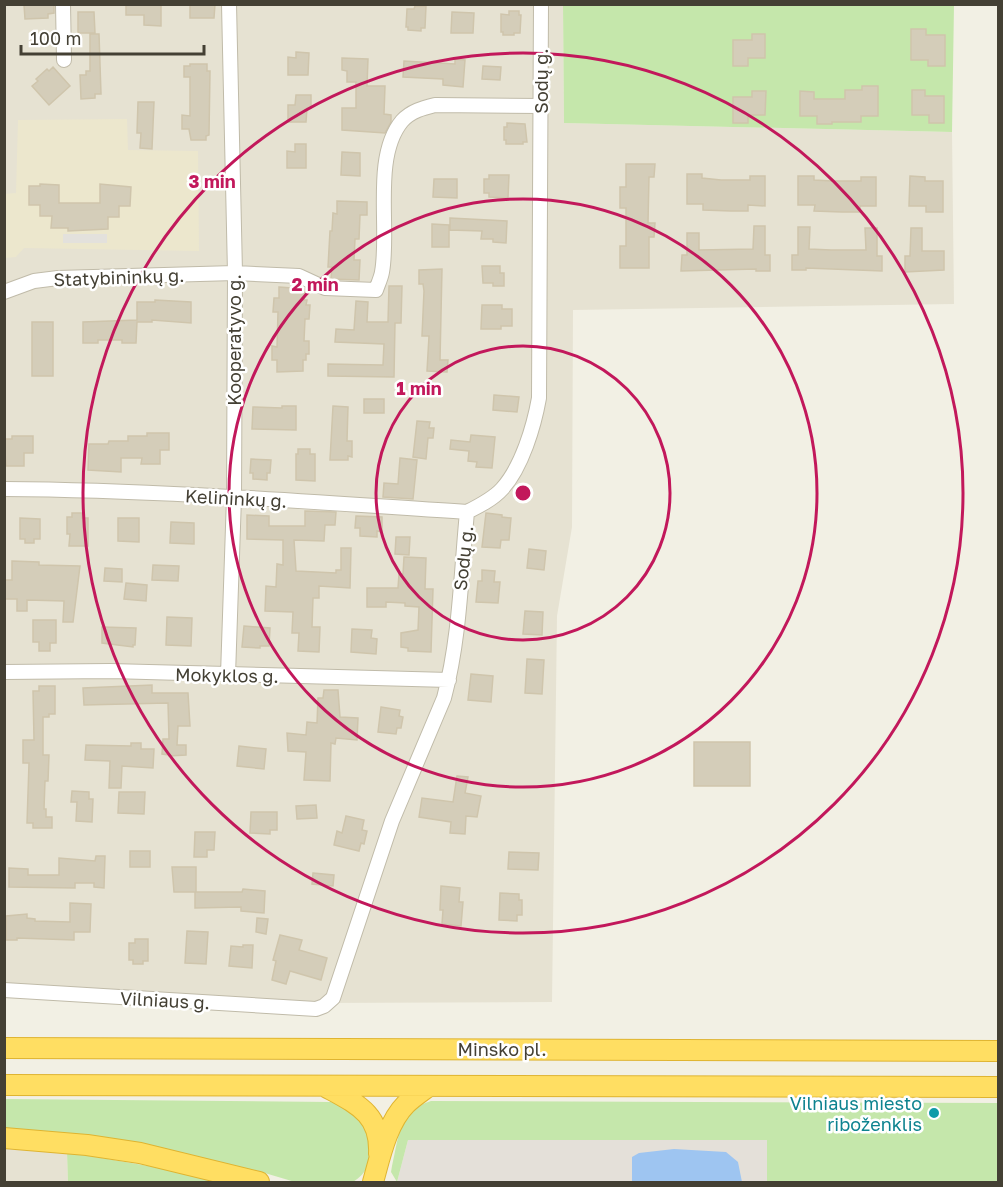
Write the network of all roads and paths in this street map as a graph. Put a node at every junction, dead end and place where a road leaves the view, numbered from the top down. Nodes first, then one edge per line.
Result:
1 (63, 4) edge
2 (229, 4) edge
3 (541, 4) edge
4 (64, 60) dead end
5 (542, 106) junction
6 (235, 273) junction
7 (4, 292) edge
8 (4, 489) edge
9 (234, 497) junction
10 (467, 512) junction
11 (4, 672) edge
12 (228, 675) junction
13 (449, 680) junction
14 (4, 990) edge
15 (324, 1006) joint
16 (4, 1048) edge
17 (999, 1051) edge
18 (4, 1085) edge
19 (325, 1086) junction
20 (429, 1086) junction
21 (999, 1087) edge
22 (4, 1138) edge
23 (379, 1160) junction
24 (259, 1182) edge
25 (373, 1182) edge

1 - 4 street
2 - 6 street, Kooperatyvo g.
3 - 5 street, Sodų g.
5 - 6 street, Statybininkų g.
5 - 10 street, Sodų g.
6 - 7 street, Statybininkų g.
6 - 9 street, Kooperatyvo g.
8 - 9 street, Kelininkų g.
9 - 10 street, Kelininkų g.
9 - 12 street, Kooperatyvo g.
10 - 13 street, Sodų g.
11 - 12 street, Mokyklos g.
12 - 13 street, Mokyklos g.
13 - 15 street, Sodų g.
14 - 15 street, Vilniaus g.
16 - 17 highway, Minsko pl.
18 - 19 highway, Minsko pl.
19 - 20 highway, Minsko pl.
19 - 23 highway
20 - 21 highway, Minsko pl.
20 - 23 highway
22 - 24 highway
23 - 25 highway

